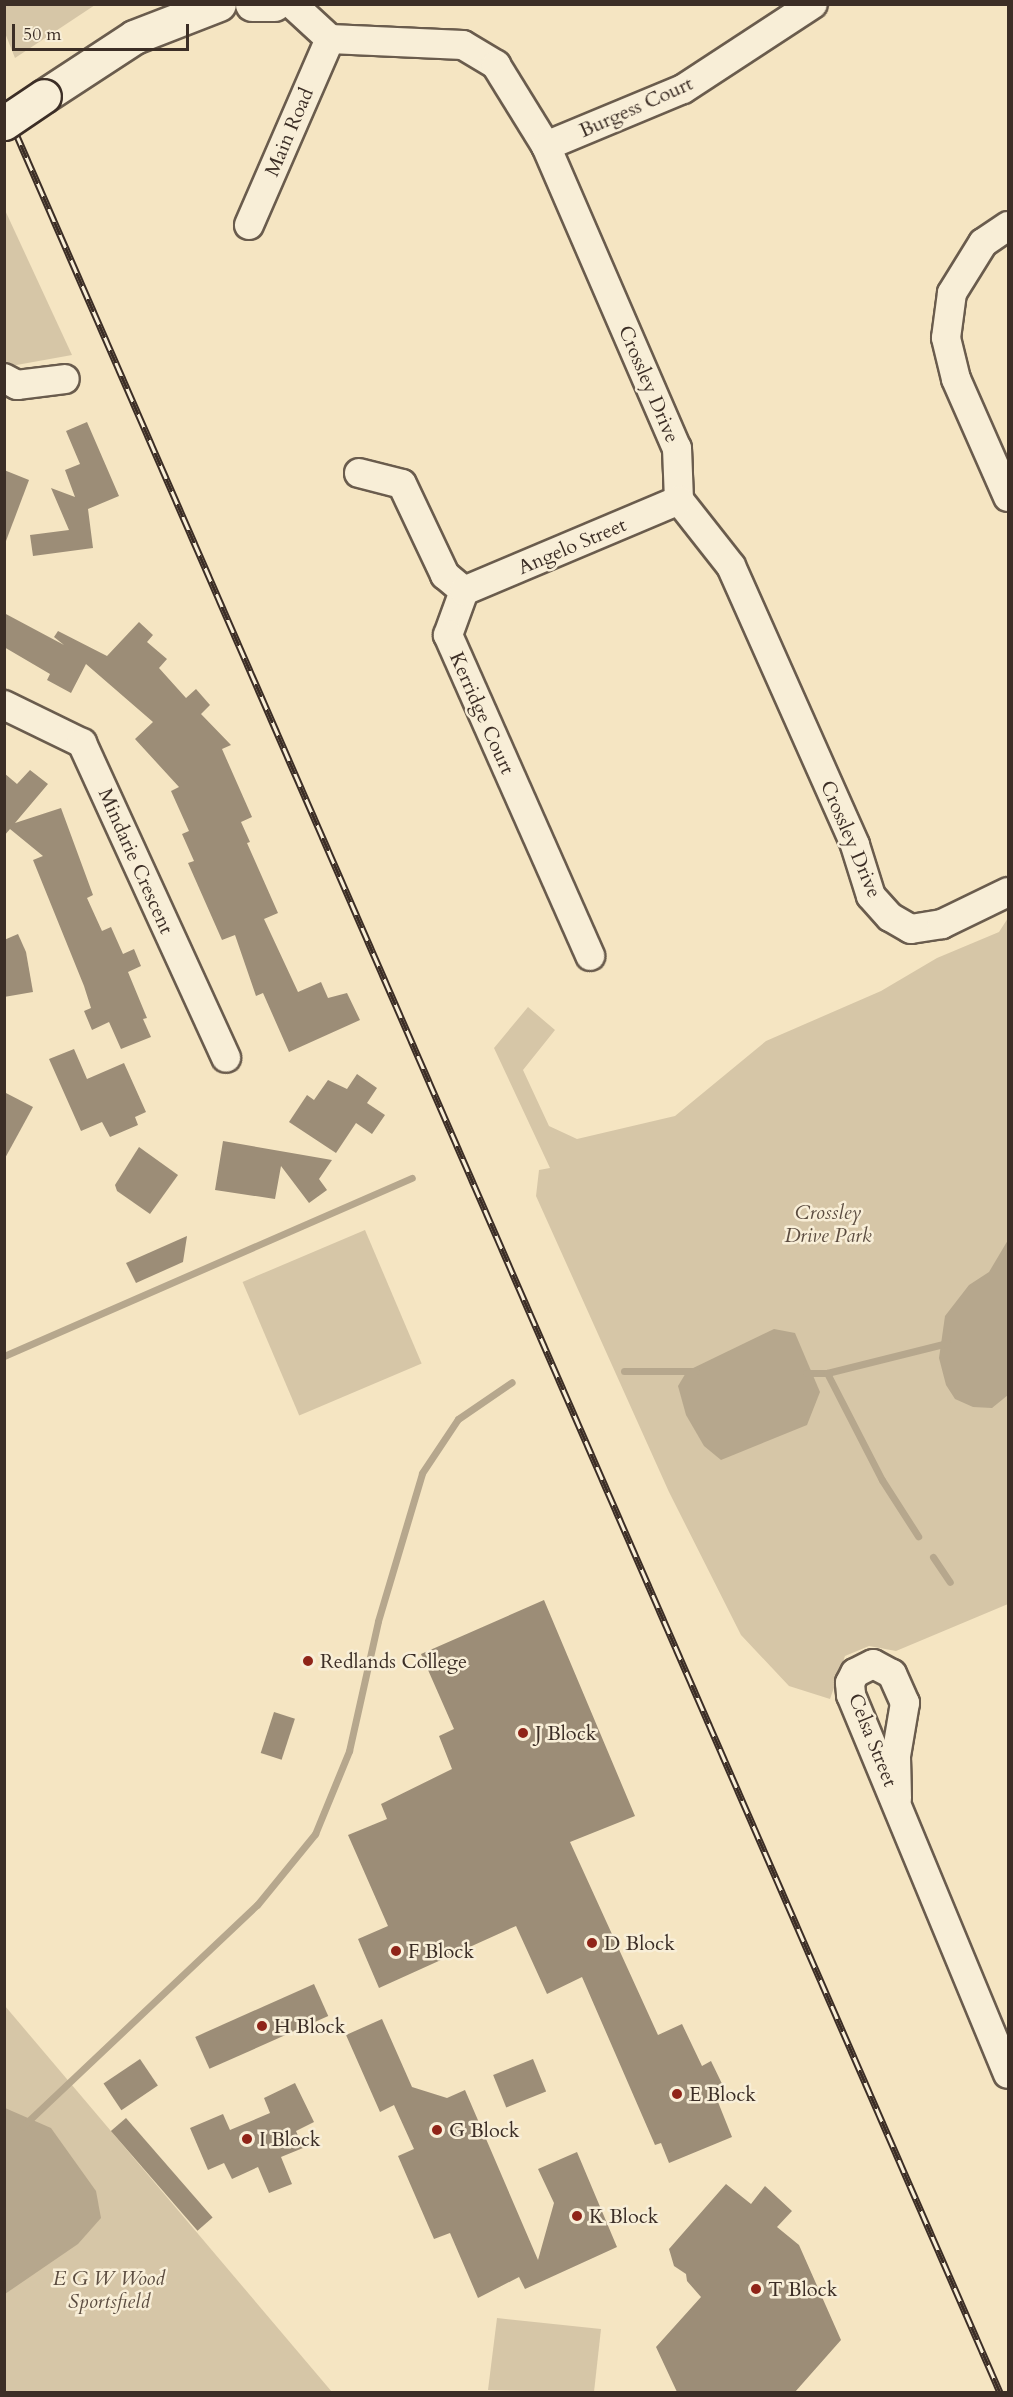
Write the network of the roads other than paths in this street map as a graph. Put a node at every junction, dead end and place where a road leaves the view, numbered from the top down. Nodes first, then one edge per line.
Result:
1 (166, 4) edge
2 (219, 4) edge
3 (252, 4) edge
4 (274, 4) edge
5 (292, 4) edge
6 (813, 4) edge
7 (134, 37) junction
8 (330, 39) junction
9 (4, 123) edge
10 (546, 146) junction
11 (249, 225) dead end
12 (1008, 226) edge
13 (4, 378) edge
14 (65, 379) dead end
15 (359, 473) dead end
16 (1008, 497) edge
17 (679, 500) junction
18 (464, 591) junction
19 (4, 705) edge
20 (1008, 892) edge
21 (590, 956) dead end
22 (226, 1058) dead end
23 (897, 1798) dead end
24 (1008, 2074) edge

1 - 7 main road
2 - 7 main road
3 - 4 main road
5 - 8 street
6 - 10 street, Burgess Court
7 - 9 main road, bridge
8 - 10 street, Crossley Drive
8 - 11 street, Main Road
10 - 17 street, Crossley Drive
12 - 16 street
13 - 14 street
15 - 18 street
17 - 18 street, Angelo Street
17 - 20 street, Crossley Drive
18 - 21 street, Kerridge Court
19 - 22 street, Mindarie Crescent
23 - 24 street, Celsa Street

